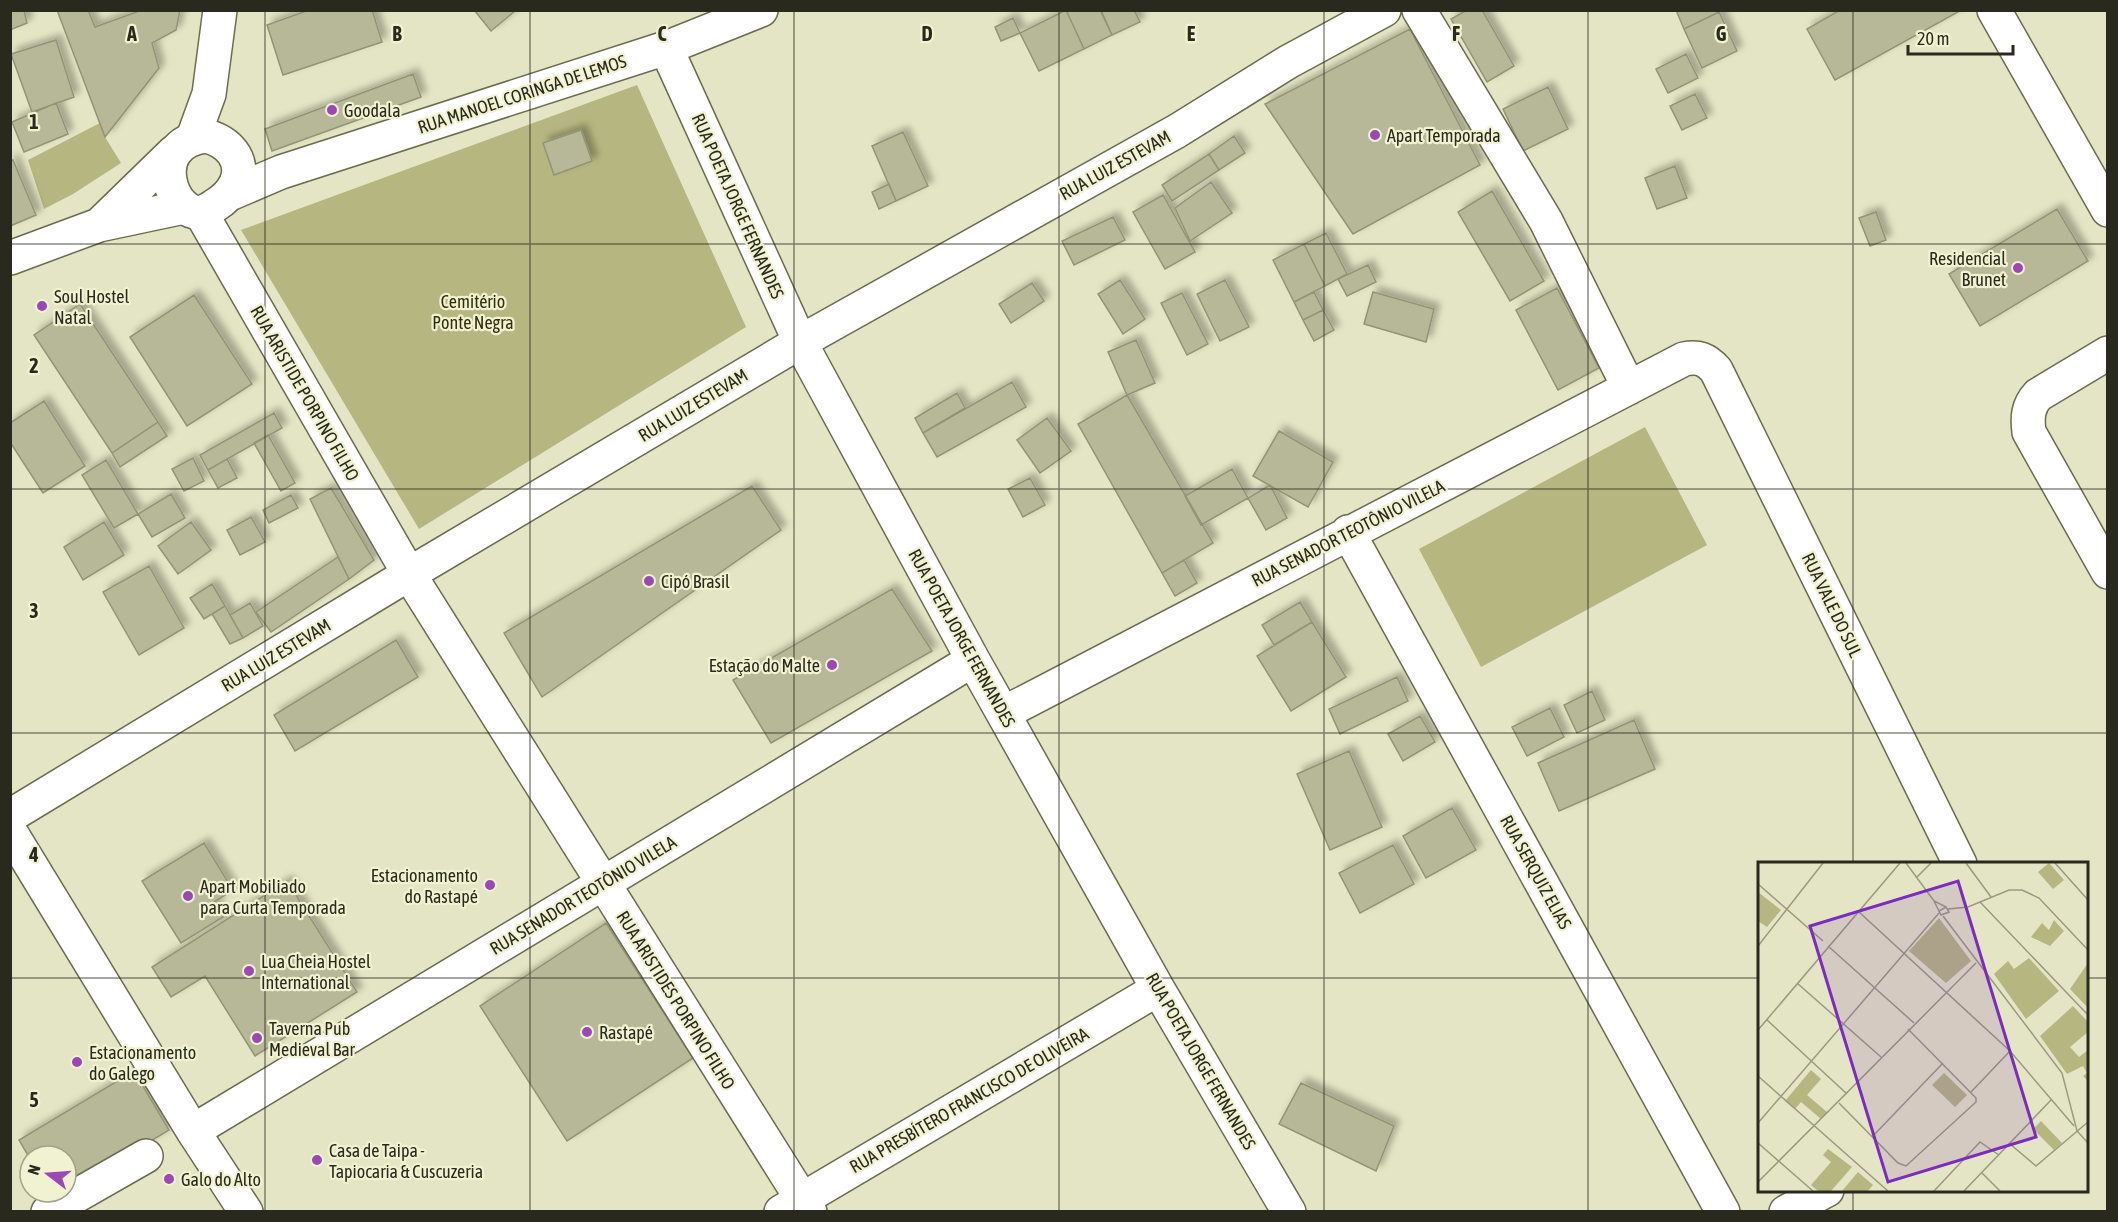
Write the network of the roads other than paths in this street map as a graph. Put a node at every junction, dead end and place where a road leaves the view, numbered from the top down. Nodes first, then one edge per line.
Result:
1 (220, 10) edge
2 (761, 10) edge
3 (1384, 10) edge
4 (1419, 10) edge
5 (1994, 10) edge
6 (666, 48) junction
7 (184, 145) junction
8 (236, 157) junction
9 (281, 172) junction
10 (231, 193) junction
11 (193, 210) junction
12 (2108, 210) edge
13 (99, 225) junction
14 (10, 258) edge
15 (800, 342) junction
16 (2108, 353) edge
17 (1694, 357) joint
18 (1629, 388) junction
19 (1348, 532) junction
20 (2108, 572) edge
21 (409, 574) junction
22 (974, 660) junction
23 (1004, 713) junction
24 (10, 816) edge
25 (10, 831) edge
26 (1959, 862) edge
27 (601, 883) junction
28 (1158, 989) junction
29 (193, 1131) junction
30 (146, 1156) dead end
31 (1825, 1192) edge
32 (798, 1207) edge
33 (48, 1212) edge
34 (246, 1212) edge
35 (1289, 1212) edge
36 (1723, 1212) edge
37 (1786, 1212) edge

1 - 7 street
2 - 6 street, RUA MANOEL CORINGA DE LEMOS
3 - 15 street, RUA LUIZ ESTEVAM
4 - 18 street
5 - 12 street
6 - 9 street, RUA MANOEL CORINGA DE LEMOS
6 - 15 street, RUA POETA JORGE FERNANDES
7 - 8 street
7 - 11 street
7 - 13 street
8 - 9 street
8 - 10 street
9 - 10 street, RUA MANOEL CORINGA DE LEMOS
10 - 11 street, RUA MANOEL CORINGA DE LEMOS
11 - 13 street, RUA MANOEL CORINGA DE LEMOS
11 - 21 street, RUA ARISTIDE PORPINO FILHO
13 - 14 street, RUA MANOEL CORINGA DE LEMOS
15 - 21 street, RUA LUIZ ESTEVAM
15 - 22 street, RUA POETA JORGE FERNANDES
16 - 20 street
17 - 18 street, RUA SENADOR TEOTÔNIO VILELA
17 - 26 street, RUA VALE DO SUL
18 - 19 street, RUA SENADOR TEOTÔNIO VILELA
19 - 23 street, RUA SENADOR TEOTÔNIO VILELA
19 - 36 street, RUA SERQUIZ ELIAS
21 - 24 street, RUA LUIZ ESTEVAM
21 - 27 street, RUA ARISTIDES PORPINO FILHO
22 - 23 street, RUA POETA JORGE FERNANDES
22 - 27 street, RUA SENADOR TEOTÔNIO VILELA
23 - 28 street, RUA POETA JORGE FERNANDES
25 - 29 street
27 - 29 street, RUA SENADOR TEOTÔNIO VILELA
27 - 32 street, RUA ARISTIDES PORPINO FILHO
28 - 32 street, RUA PRESBÍTERO FRANCISCO DE OLIVEIRA
28 - 35 street, RUA POETA JORGE FERNANDES
29 - 34 street
30 - 33 street
31 - 37 street

